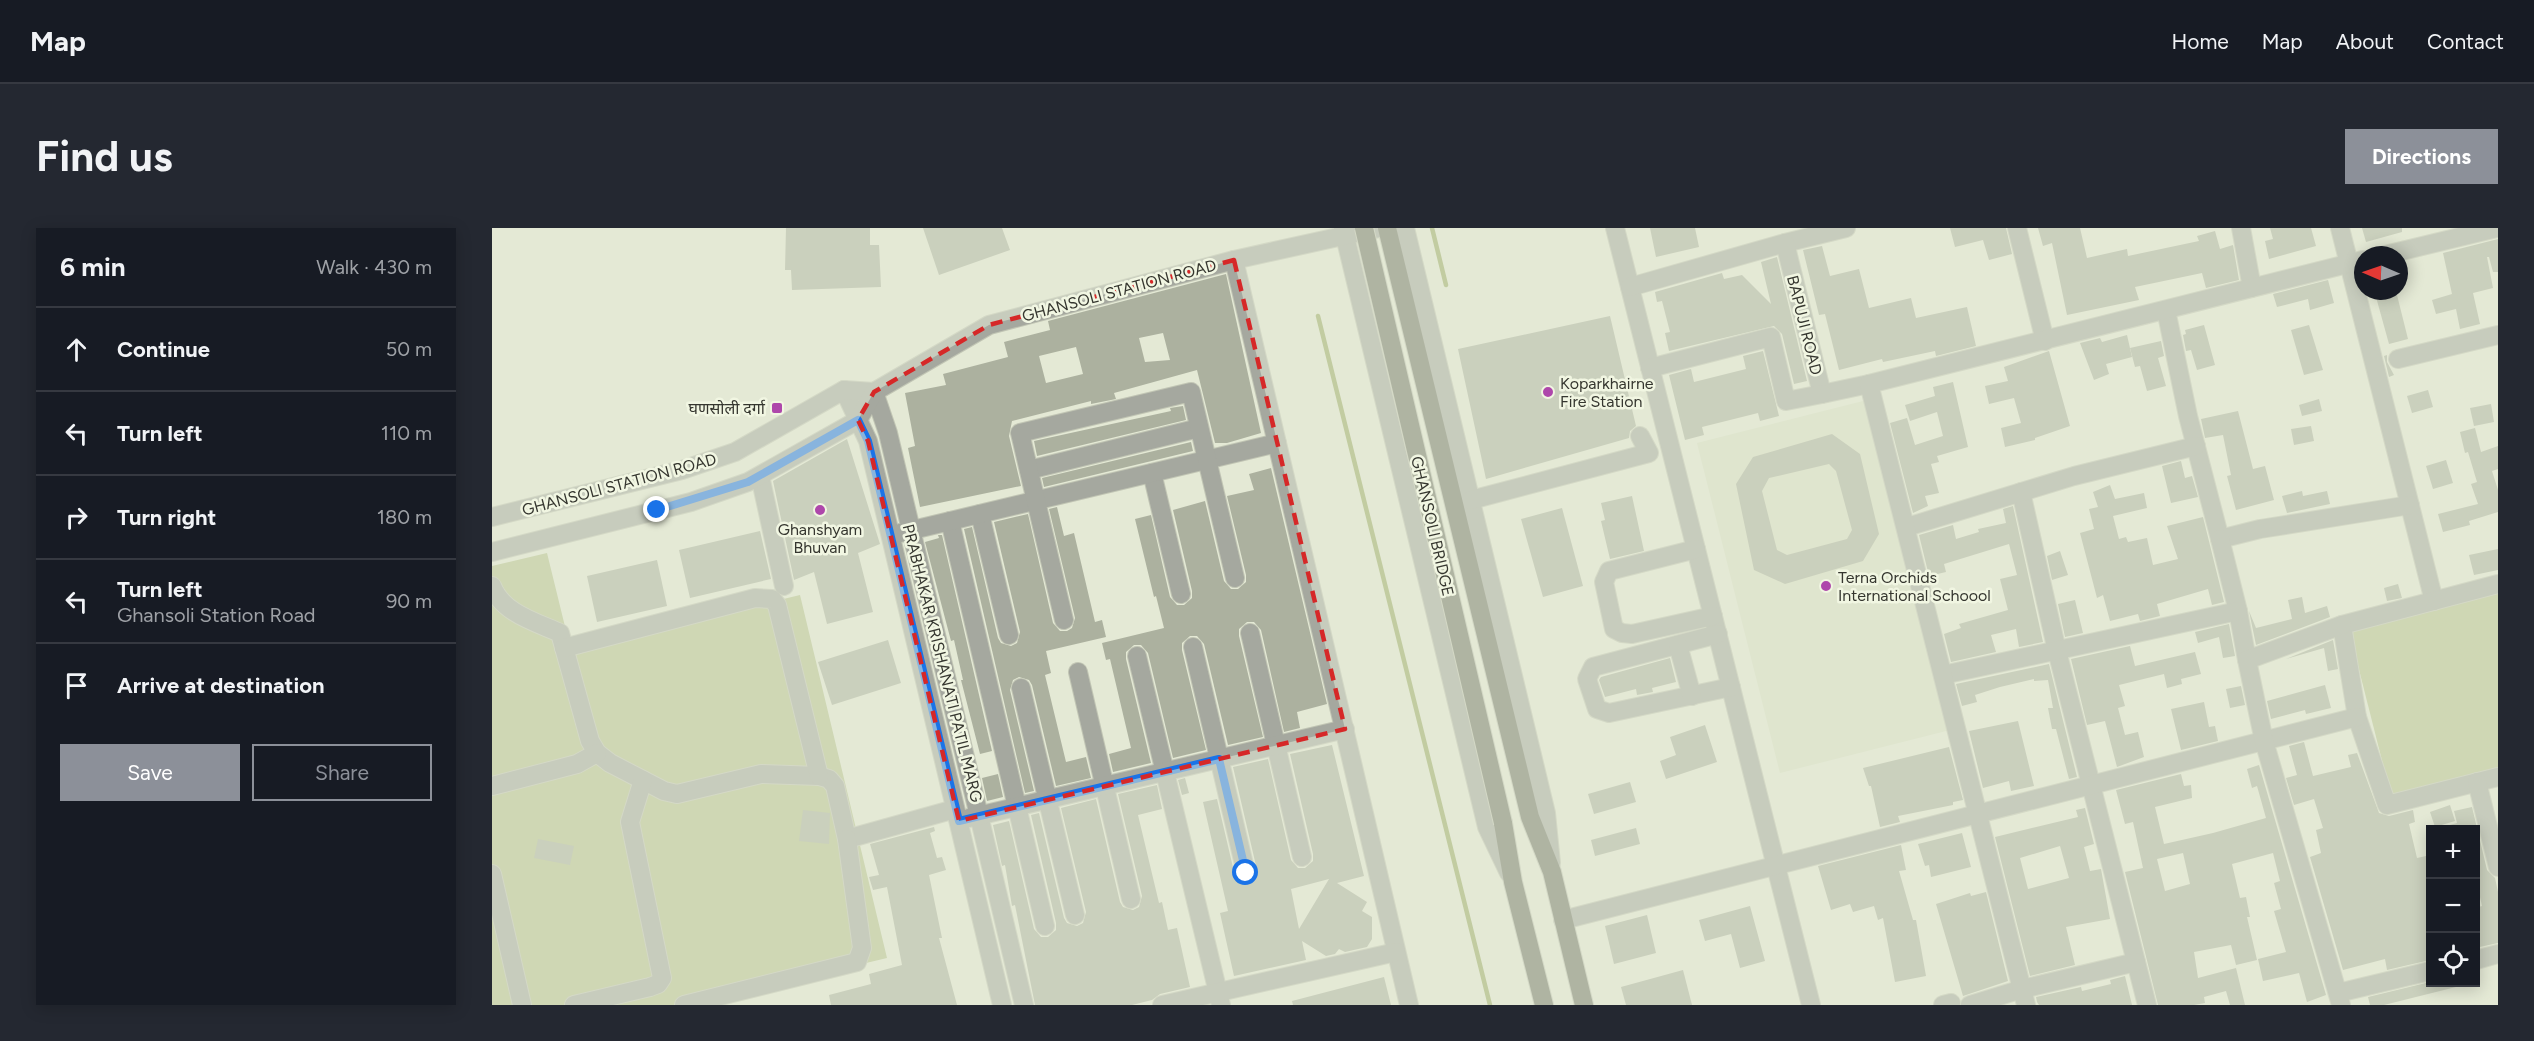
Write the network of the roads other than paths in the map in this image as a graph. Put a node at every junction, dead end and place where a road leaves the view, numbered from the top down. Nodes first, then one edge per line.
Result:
1 (1364, 228) edge
2 (1379, 228) edge
3 (1387, 228) edge
4 (1405, 228) edge
5 (1615, 228) edge
6 (1846, 228) edge
7 (2017, 228) edge
8 (2241, 228) edge
9 (2340, 228) edge
10 (2497, 228) edge
11 (1344, 232) edge
12 (1785, 243) junction
13 (2408, 249) edge
14 (1708, 255) dead end
15 (2354, 258) edge
16 (1233, 260) junction
17 (2354, 262) edge
18 (1628, 281) junction
19 (2252, 288) junction
20 (2364, 300) edge
21 (2166, 310) junction
22 (2498, 335) edge
23 (2045, 341) junction
24 (2398, 359) dead end
25 (1650, 368) junction
26 (1869, 384) junction
27 (844, 390) junction
28 (874, 392) junction
29 (1822, 394) junction
30 (858, 420) junction
31 (1199, 428) junction
32 (1640, 436) dead end
33 (1277, 443) junction
34 (2196, 446) junction
35 (1207, 460) junction
36 (1029, 470) junction
37 (1152, 473) junction
38 (760, 476) junction
39 (2021, 492) junction
40 (1036, 501) junction
41 (1471, 501) junction
42 (2410, 505) junction
43 (980, 514) junction
44 (492, 517) edge
45 (950, 521) junction
46 (1906, 527) junction
47 (911, 531) junction
48 (889, 536) junction
49 (2220, 539) junction
50 (1696, 549) junction
51 (492, 552) edge
52 (1235, 578) dead end
53 (2498, 585) edge
54 (492, 586) edge
55 (784, 586) dead end
56 (1181, 594) dead end
57 (2434, 601) junction
58 (512, 610) junction
59 (2238, 611) junction
60 (1713, 616) junction
61 (492, 617) edge
62 (1064, 620) dead end
63 (2342, 625) junction
64 (1250, 633) dead end
65 (1718, 634) junction
66 (1008, 635) dead end
67 (1678, 645) junction
68 (1193, 647) dead end
69 (564, 648) junction
70 (2057, 651) junction
71 (1137, 657) dead end
72 (2247, 660) junction
73 (1078, 672) dead end
74 (1943, 675) junction
75 (1731, 687) junction
76 (1021, 688) dead end
77 (1692, 696) junction
78 (2357, 717) junction
79 (1345, 729) junction
80 (2264, 741) junction
81 (1276, 745) junction
82 (597, 753) junction
83 (1219, 759) junction
84 (1164, 772) junction
85 (819, 776) junction
86 (2498, 777) edge
87 (643, 780) junction
88 (2477, 782) junction
89 (2092, 785) junction
90 (492, 786) edge
91 (1104, 786) junction
92 (1048, 800) junction
93 (1017, 807) junction
94 (1978, 814) junction
95 (957, 815) junction
96 (980, 816) junction
97 (848, 839) junction
98 (1302, 857) dead end
99 (1776, 866) junction
100 (2498, 867) edge
101 (1552, 872) junction
102 (1246, 873) dead end
103 (492, 874) edge
104 (1513, 882) junction
105 (1131, 899) dead end
106 (1075, 915) dead end
107 (1563, 920) junction
108 (1045, 926) dead end
109 (1396, 952) junction
110 (2498, 954) edge
111 (2480, 959) edge
112 (2136, 962) junction
113 (2426, 972) edge
114 (2024, 997) edge
115 (1219, 998) edge
116 (2339, 999) edge
117 (522, 1005) edge
118 (574, 1005) edge
119 (684, 1005) edge
120 (1002, 1005) edge
121 (1024, 1005) edge
122 (1162, 1005) edge
123 (1409, 1005) edge
124 (1544, 1005) edge
125 (1584, 1005) edge
126 (1811, 1005) edge
127 (1971, 1005) edge
128 (2148, 1005) edge

1 - 104 main road, GHANSOLI BRIDGE, bridge
2 - 11 street, GHANSOLI STATION ROAD
3 - 101 main road, GHANSOLI BRIDGE
4 - 41 street
5 - 18 street
6 - 12 street
7 - 23 street
8 - 19 street
9 - 15 street
10 - 13 street
11 - 16 street, GHANSOLI STATION ROAD
11 - 104 street
12 - 18 street
12 - 29 street, BAPUJI ROAD
14 - 18 street
16 - 28 street, GHANSOLI STATION ROAD
16 - 33 street
17 - 19 street, BAPUJI ROAD
18 - 25 street
19 - 21 street, BAPUJI ROAD
20 - 42 street
21 - 23 street, BAPUJI ROAD
21 - 34 street
22 - 24 street
23 - 26 street, BAPUJI ROAD
25 - 29 street
25 - 50 street
26 - 29 street, BAPUJI ROAD
26 - 46 street
27 - 28 street
27 - 30 street, PRABHAKAR KRISHANATI PATIL MARG
27 - 44 street, GHANSOLI STATION ROAD
28 - 30 street
28 - 47 street, PRABHAKAR KRISHANATI PATIL MARG
30 - 38 street, GHANSOLI STATION ROAD
30 - 48 street, PRABHAKAR KRISHANATI PATIL MARG
31 - 35 street
31 - 36 street
31 - 36 street
32 - 41 street
33 - 35 street
33 - 79 street
34 - 39 street
34 - 49 street
35 - 37 street
35 - 52 street
36 - 40 street
37 - 40 street
37 - 56 street
38 - 51 street, GHANSOLI STATION ROAD
38 - 55 street
39 - 46 street
39 - 70 street
40 - 43 street
40 - 62 street
41 - 101 street
42 - 49 street
42 - 57 street
43 - 45 street
43 - 66 street
45 - 47 street
45 - 93 street
46 - 74 street
47 - 48 street
47 - 96 street, PRABHAKAR KRISHANATI PATIL MARG
48 - 95 street, PRABHAKAR KRISHANATI PATIL MARG
49 - 59 street
50 - 60 street
50 - 60 street
53 - 57 street
54 - 58 street
57 - 63 street
58 - 61 street
58 - 69 street
59 - 70 street
59 - 72 street
60 - 65 street
63 - 72 street
63 - 78 street
64 - 81 street
65 - 67 street
65 - 75 street
67 - 77 street
67 - 77 street
68 - 83 street
69 - 82 street
69 - 85 street
70 - 74 street
70 - 89 street
71 - 84 street
72 - 80 street
73 - 91 street
74 - 94 street
75 - 77 street
75 - 99 street
76 - 92 street
78 - 80 street
78 - 88 street
79 - 81 street
79 - 109 street
80 - 89 street
80 - 116 street
81 - 83 street
81 - 98 street
82 - 87 street
82 - 90 street
83 - 84 street
83 - 102 street
84 - 91 street
84 - 115 street
85 - 87 street
85 - 97 street
86 - 88 street
87 - 118 street
88 - 100 street
89 - 94 street
89 - 112 street
91 - 92 street
91 - 105 street
92 - 93 street
92 - 106 street
93 - 96 street
93 - 108 street
94 - 99 street
94 - 114 street
95 - 96 street
95 - 97 street
95 - 120 street, PRABHAKAR KRISHANATI PATIL MARG
96 - 121 street, PRABHAKAR KRISHANATI PATIL MARG
97 - 119 street
99 - 107 street
99 - 126 street
101 - 107 main road, GHANSOLI BRIDGE
103 - 117 street
104 - 124 main road, GHANSOLI BRIDGE
107 - 125 main road, GHANSOLI BRIDGE
109 - 115 street
109 - 123 street
110 - 111 street
112 - 114 street
112 - 128 street
113 - 116 street
114 - 127 street
115 - 122 street

